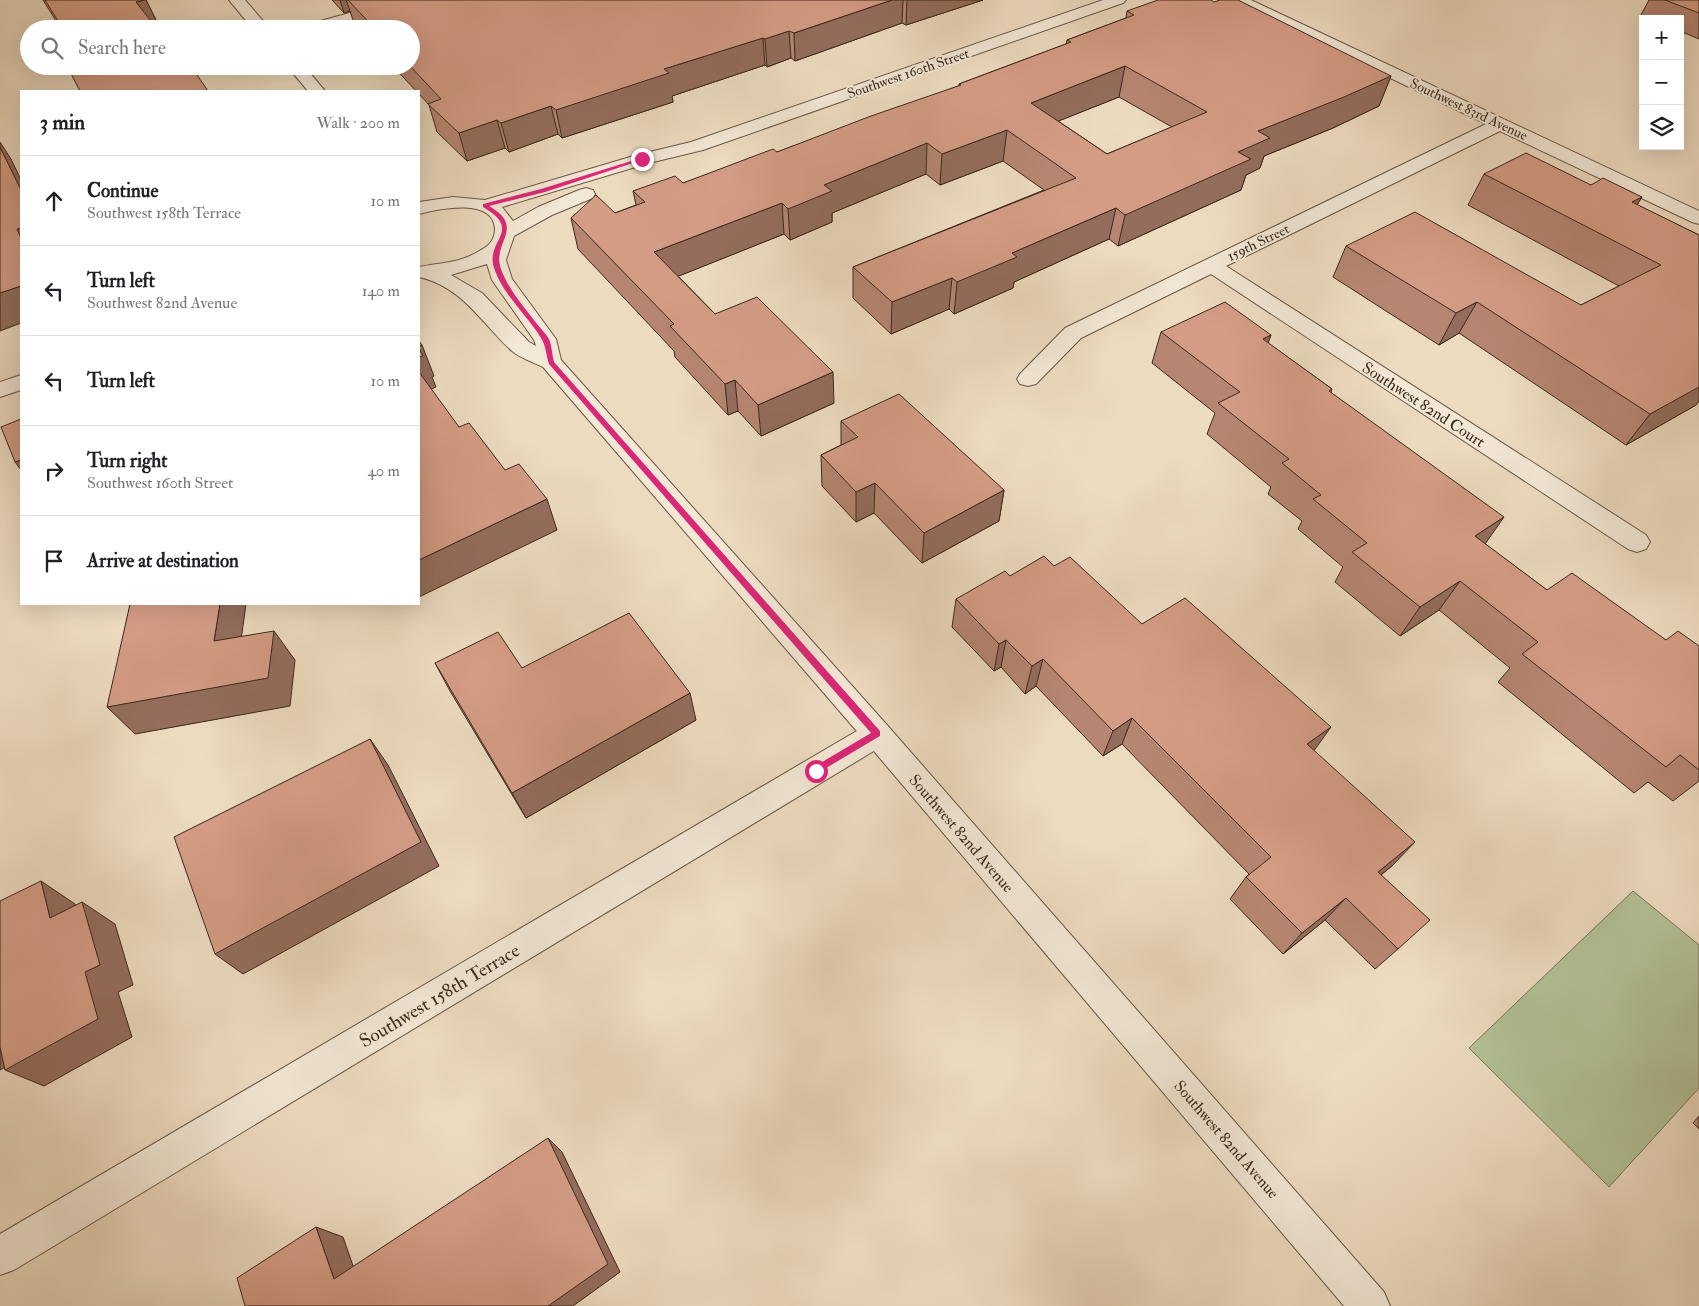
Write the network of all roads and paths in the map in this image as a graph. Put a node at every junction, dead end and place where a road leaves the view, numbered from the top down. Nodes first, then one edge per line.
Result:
1 (237, 0) edge
2 (414, 0) edge
3 (1118, 0) edge
4 (1239, 0) edge
5 (254, 20) edge
6 (341, 20) edge
7 (303, 75) edge
8 (315, 90) edge
9 (1500, 124) junction
10 (697, 146) junction
11 (423, 188) dead end
12 (446, 202) junction
13 (484, 206) junction
14 (420, 208) edge
15 (1699, 218) edge
16 (502, 239) junction
17 (1211, 265) junction
18 (425, 272) edge
19 (551, 362) junction
20 (1028, 379) dead end
21 (20, 382) edge
22 (0, 390) edge
23 (1637, 542) dead end
24 (877, 734) junction
25 (0, 1256) edge
26 (1370, 1306) edge

1 - 5 street
2 - 6 street
3 - 10 street, Southwest 160th Street
4 - 9 street, Southwest 83rd Avenue
7 - 8 street
9 - 15 street, Southwest 83rd Avenue
9 - 17 street, 159th Street
10 - 13 street, Southwest 160th Street
10 - 16 street, Southwest 160th Street
11 - 12 street
12 - 13 street
12 - 14 street
13 - 16 street
16 - 18 street, Southwest 160th Street
16 - 19 street, Southwest 82nd Avenue
17 - 20 street, 159th Street
17 - 23 street, Southwest 82nd Court
18 - 19 street, Southwest 82nd Avenue
19 - 24 street, Southwest 82nd Avenue
21 - 22 street
24 - 25 street, Southwest 158th Terrace
24 - 26 street, Southwest 82nd Avenue

